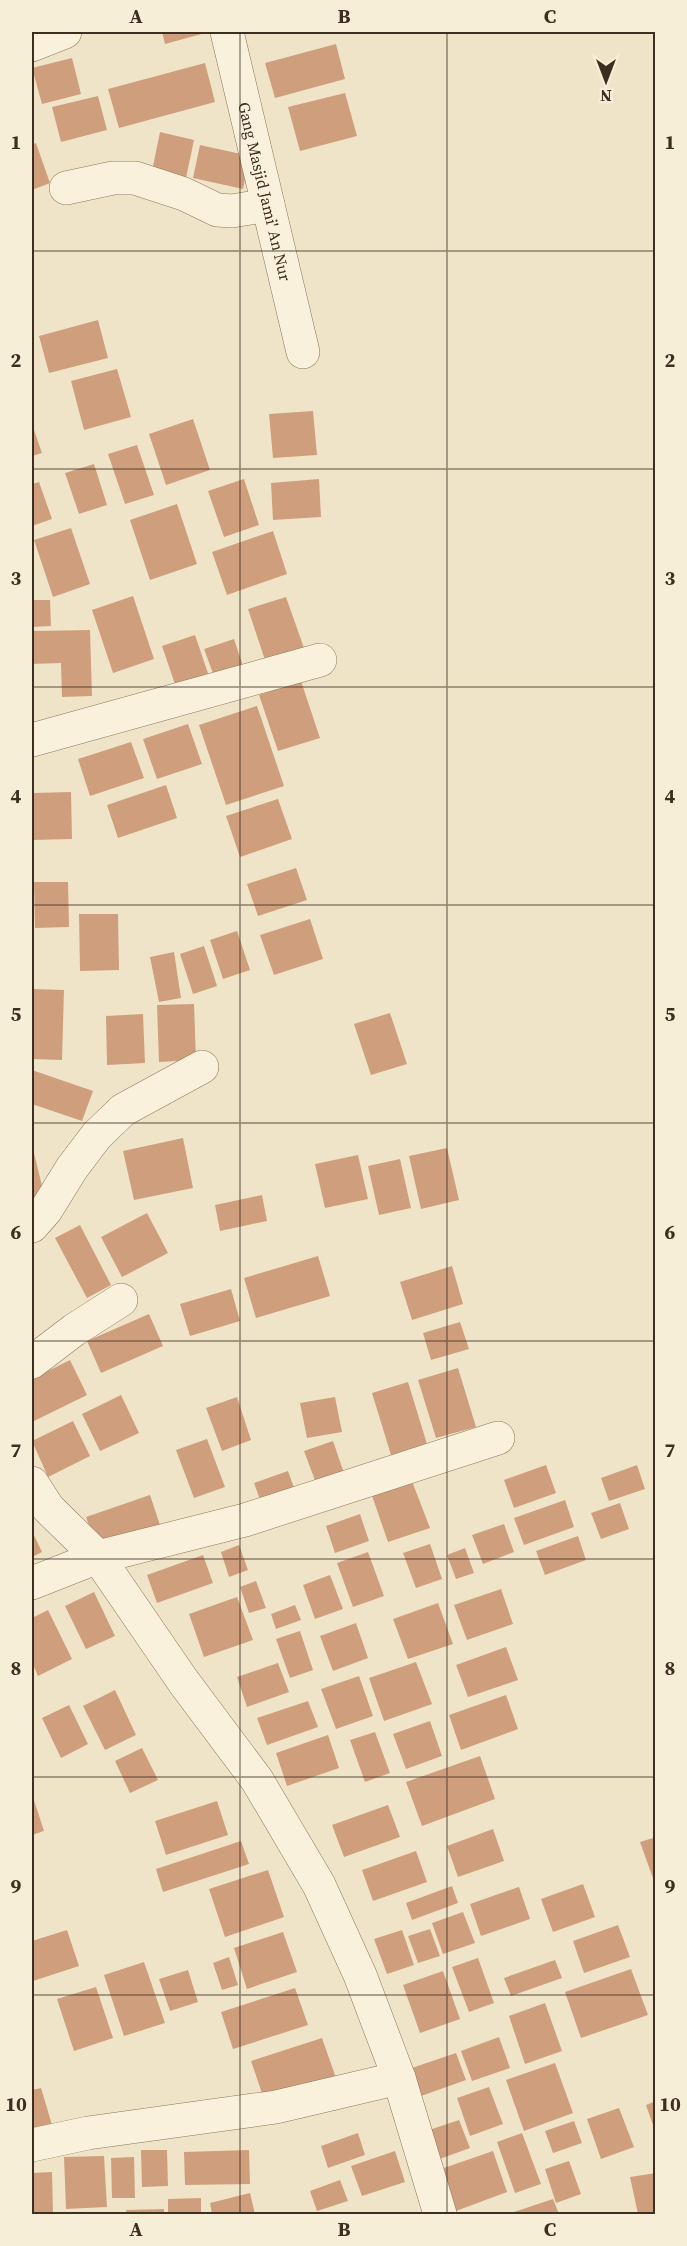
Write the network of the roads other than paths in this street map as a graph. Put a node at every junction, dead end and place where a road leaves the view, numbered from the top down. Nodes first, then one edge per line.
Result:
1 (65, 32) edge
2 (227, 32) edge
3 (32, 45) edge
4 (66, 188) dead end
5 (268, 205) junction
6 (303, 352) dead end
7 (320, 660) dead end
8 (32, 740) edge
9 (202, 1067) dead end
10 (32, 1226) edge
11 (121, 1300) dead end
12 (32, 1362) edge
13 (498, 1438) dead end
14 (32, 1483) edge
15 (98, 1557) junction
16 (32, 1583) edge
17 (399, 2078) junction
18 (32, 2145) edge
19 (440, 2214) edge

1 - 3 street
2 - 5 street, Gang Masjid Jami' An Nur
4 - 5 street
5 - 6 street, Gang Masjid Jami' An Nur
7 - 8 street
9 - 10 street
11 - 12 street
13 - 15 street
14 - 15 street
15 - 16 street
15 - 17 street
17 - 18 street
17 - 19 street

